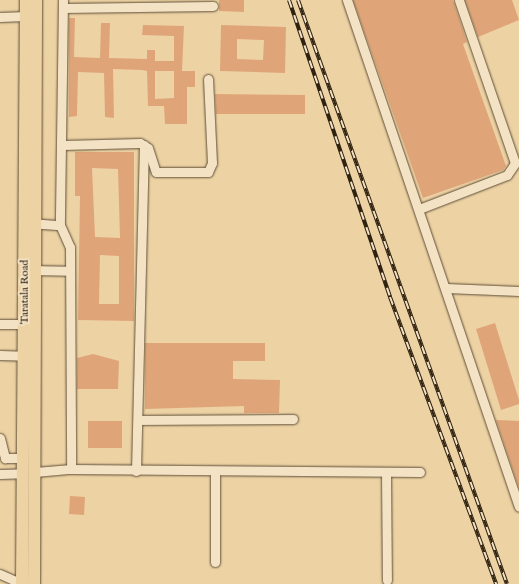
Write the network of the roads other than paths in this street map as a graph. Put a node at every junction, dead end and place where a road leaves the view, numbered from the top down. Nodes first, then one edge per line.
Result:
1 (26, 0) edge
2 (36, 0) edge
3 (347, 0) edge
4 (460, 0) edge
5 (63, 4) edge
6 (213, 6) dead end
7 (26, 16) junction
8 (0, 17) edge
9 (208, 79) dead end
10 (63, 145) junction
11 (144, 145) junction
12 (419, 209) junction
13 (31, 223) junction
14 (60, 225) junction
15 (31, 270) junction
16 (68, 271) junction
17 (446, 288) junction
18 (519, 291) edge
19 (0, 324) edge
20 (25, 324) junction
21 (0, 356) edge
22 (24, 356) junction
23 (293, 419) dead end
24 (138, 420) junction
25 (0, 438) edge
26 (23, 458) junction
27 (71, 469) junction
28 (136, 471) junction
29 (216, 471) junction
30 (35, 472) junction
31 (386, 472) junction
32 (420, 472) dead end
33 (23, 473) junction
34 (0, 474) edge
35 (519, 507) edge
36 (215, 562) dead end
37 (0, 574) edge
38 (387, 580) dead end
39 (22, 584) edge
40 (34, 584) edge

1 - 7 main road
2 - 13 main road
3 - 12 street
4 - 12 street
5 - 6 street
5 - 10 street
7 - 8 street
7 - 13 main road
9 - 11 street
10 - 11 street
10 - 14 street
11 - 24 street
12 - 17 street
13 - 14 street
13 - 15 main road
14 - 16 street
15 - 16 street
15 - 20 main road, Taratala Road
15 - 30 main road
16 - 27 street
17 - 18 street
17 - 35 street
19 - 20 street
20 - 22 main road, Taratala Road
21 - 22 street
22 - 26 main road, Taratala Road
23 - 24 street
24 - 28 street
25 - 26 street
26 - 33 main road, Taratala Road
27 - 28 street
27 - 30 street
28 - 29 street
29 - 31 street
29 - 36 street
30 - 40 main road
31 - 32 street
31 - 38 street
33 - 34 street
33 - 39 main road, Taratala Road
37 - 39 street

